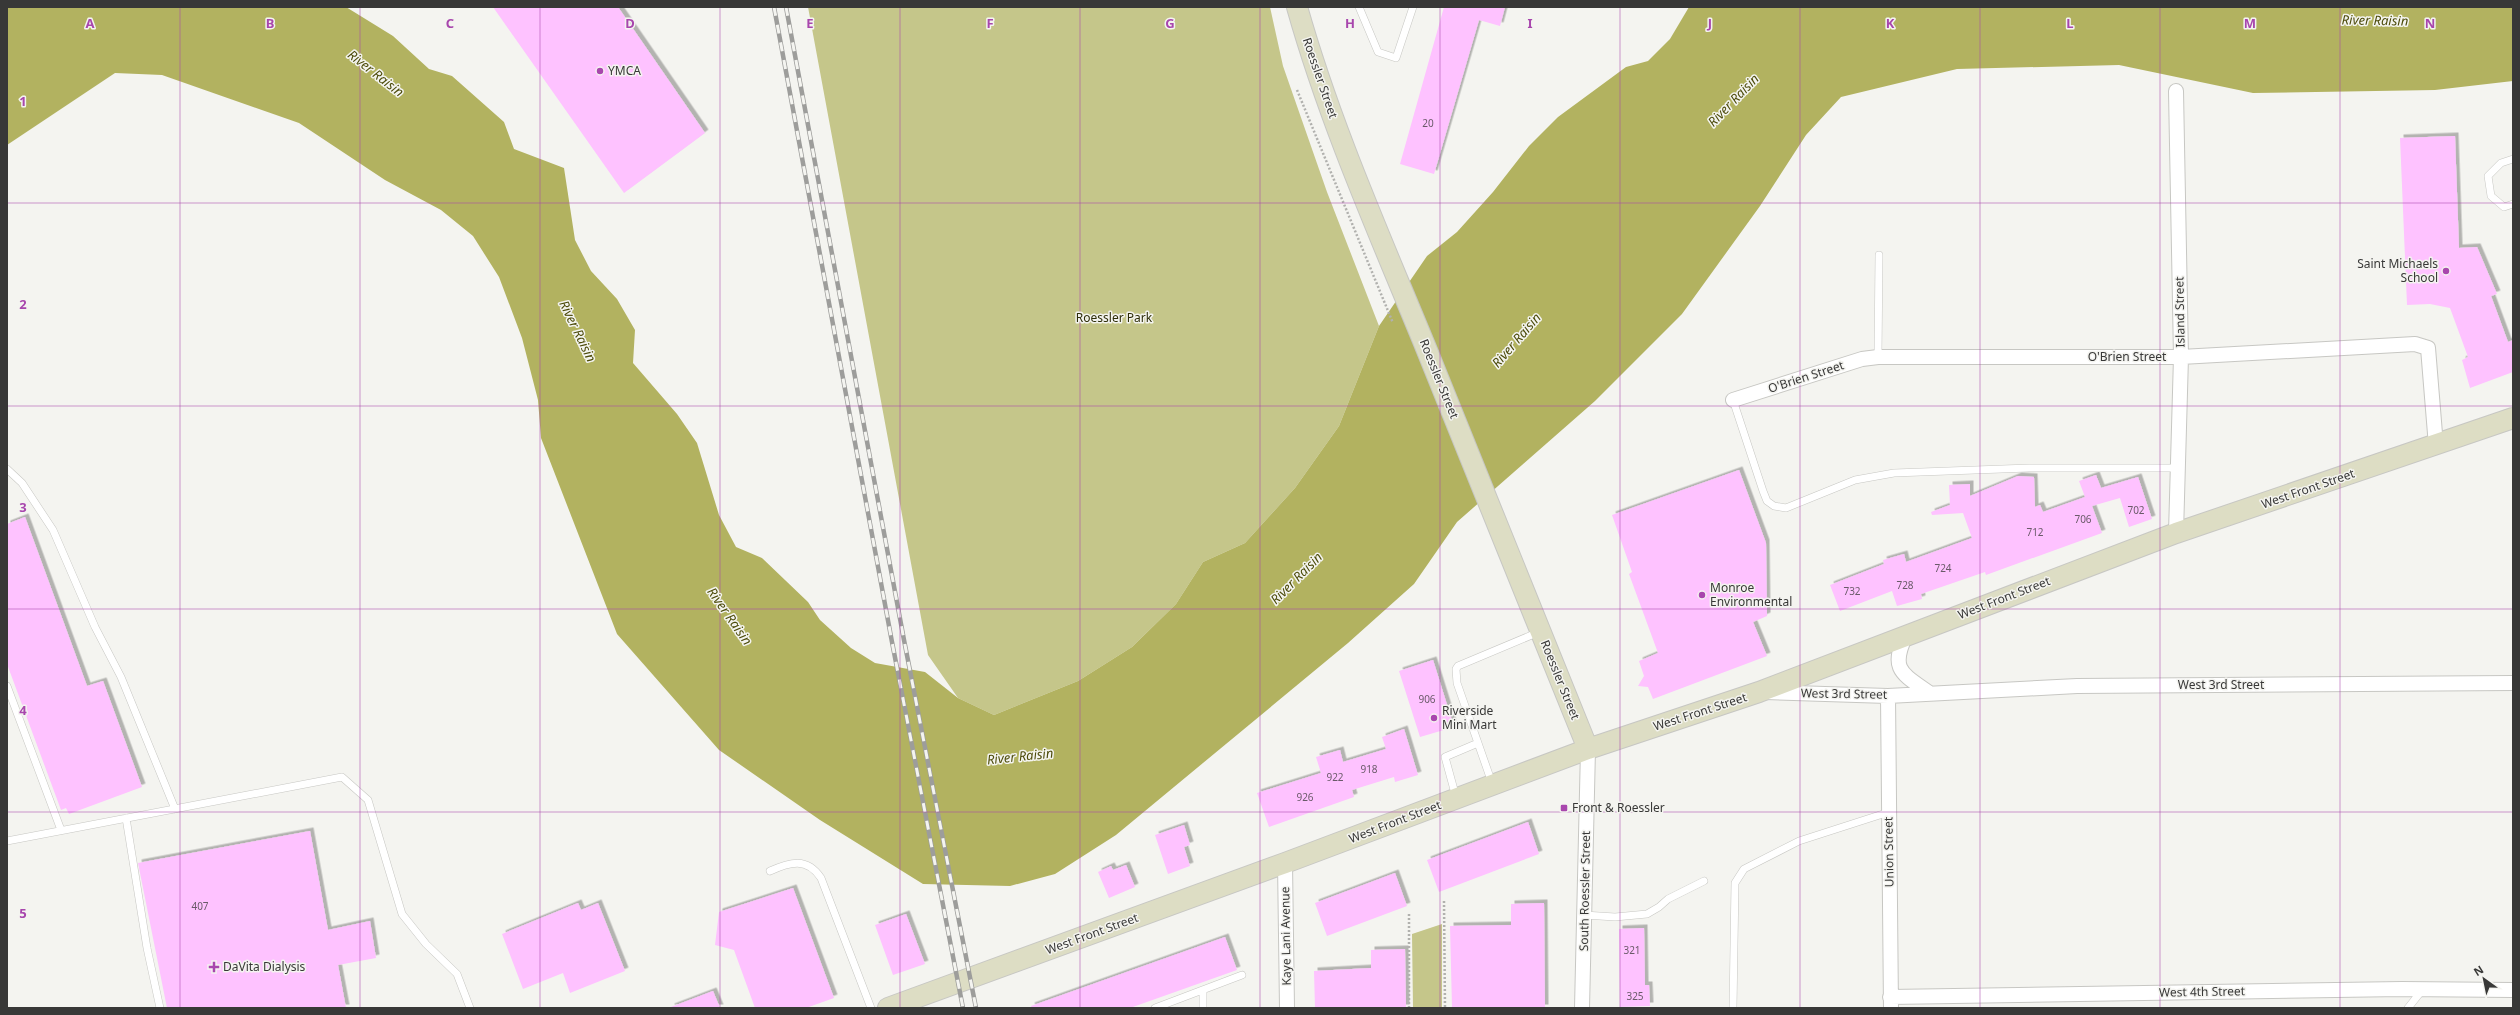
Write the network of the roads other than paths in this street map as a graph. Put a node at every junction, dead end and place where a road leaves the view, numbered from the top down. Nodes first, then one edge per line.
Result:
1 (1297, 7) edge
2 (1358, 7) edge
3 (1413, 7) edge
4 (2176, 91) dead end
5 (2513, 159) edge
6 (2513, 204) edge
7 (1879, 255) dead end
8 (1878, 357) junction
9 (2181, 357) junction
10 (1733, 400) joint
11 (2513, 418) edge
12 (2436, 446) junction
13 (2178, 468) junction
14 (7, 469) edge
15 (2176, 533) junction
16 (1541, 632) junction
17 (1906, 635) junction
18 (2513, 683) edge
19 (7, 686) edge
20 (1759, 692) junction
21 (1928, 692) junction
22 (1888, 696) junction
23 (1478, 743) junction
24 (1588, 749) junction
25 (1492, 785) junction
26 (1457, 799) junction
27 (175, 809) junction
28 (1889, 812) junction
29 (126, 818) junction
30 (61, 830) junction
31 (7, 841) edge
32 (1285, 863) junction
33 (770, 871) dead end
34 (1704, 881) dead end
35 (1584, 915) junction
36 (1242, 975) dead end
37 (2423, 989) junction
38 (1203, 990) junction
39 (2513, 990) edge
40 (1890, 1003) edge
41 (160, 1008) edge
42 (470, 1008) edge
43 (871, 1008) edge
44 (888, 1008) edge
45 (1155, 1008) edge
46 (1204, 1008) edge
47 (1286, 1008) edge
48 (1582, 1008) edge
49 (1733, 1008) edge
50 (2408, 1008) edge

1 - 16 street, Roessler Street
2 - 3 lane
4 - 9 street, Island Street
5 - 6 lane
7 - 8 lane
8 - 9 street, O'Brien Street
8 - 10 street, O'Brien Street
9 - 12 street, O'Brien Street
9 - 13 street, Island Street
10 - 13 lane
11 - 12 street, West Front Street
12 - 15 street, West Front Street
13 - 15 street, Island Street
14 - 27 lane
15 - 17 street, West Front Street
16 - 23 lane
16 - 24 street, Roessler Street
17 - 20 street, West Front Street
17 - 21 street
18 - 21 street, West 3rd Street
19 - 30 lane
20 - 22 street, West 3rd Street
20 - 24 street, West Front Street
21 - 22 street, West 3rd Street
22 - 28 street, Union Street
23 - 25 lane
23 - 26 lane
24 - 25 street, West Front Street
24 - 35 street, South Roessler Street
25 - 26 street, West Front Street
26 - 32 street, West Front Street
27 - 29 lane
27 - 42 lane
28 - 40 street, Union Street
28 - 49 lane
29 - 30 lane
29 - 41 lane
30 - 31 lane
32 - 44 street, West Front Street
32 - 47 street, Kaye Lani Avenue
33 - 43 lane
34 - 35 lane
35 - 48 street, South Roessler Street
36 - 38 lane
37 - 39 street, West 4th Street
37 - 40 street, West 4th Street
37 - 50 lane
38 - 45 lane
38 - 46 lane

